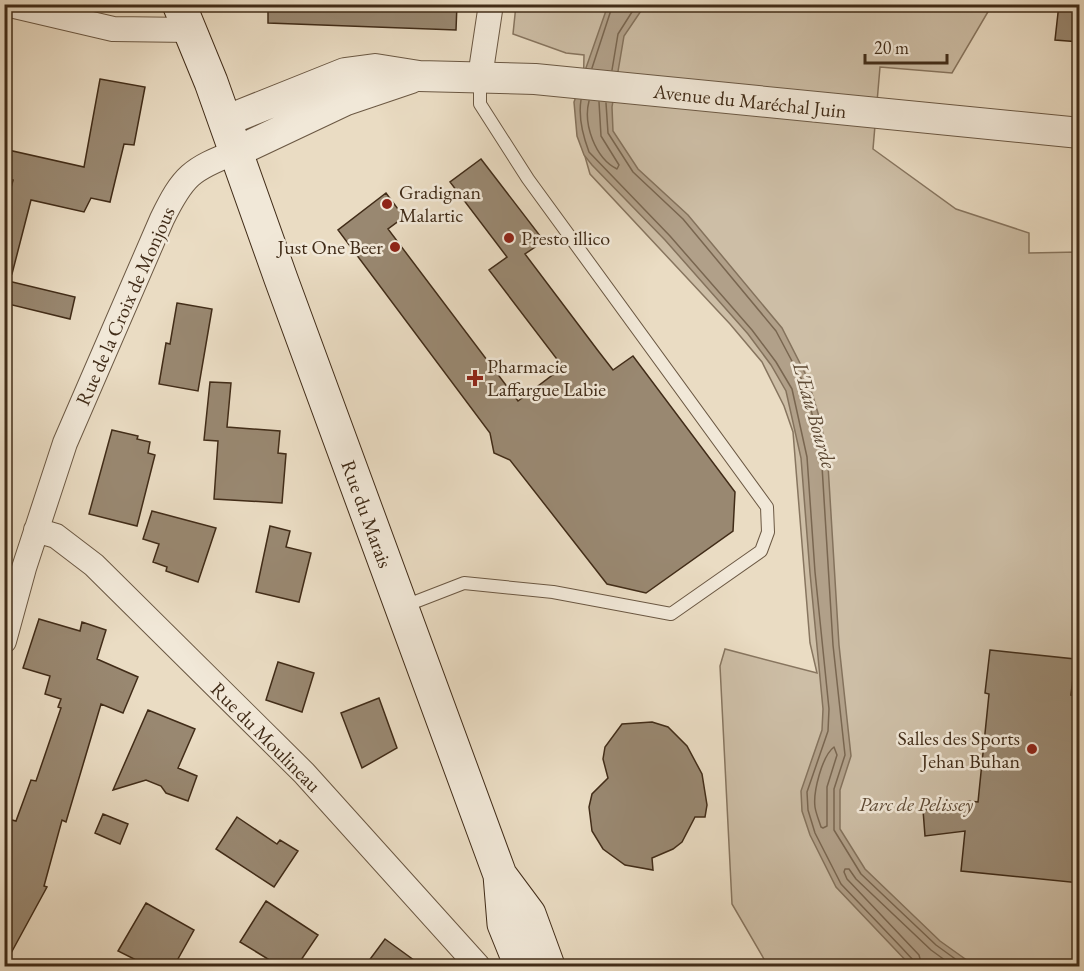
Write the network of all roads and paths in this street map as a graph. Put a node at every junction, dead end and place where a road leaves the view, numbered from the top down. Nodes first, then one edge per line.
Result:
1 (6, 4) edge
2 (491, 4) edge
3 (185, 17) edge
4 (419, 76) junction
5 (480, 77) junction
6 (225, 121) junction
7 (1080, 133) edge
8 (236, 152) junction
9 (36, 530) junction
10 (401, 608) junction
11 (4, 640) edge
12 (500, 875) junction
13 (478, 966) edge
14 (521, 966) edge
15 (548, 966) edge

1 - 3 street
2 - 5 street
3 - 6 main road
4 - 5 street, Avenue du Maréchal Juin
4 - 6 street, Avenue du Maréchal Juin
4 - 8 street, Avenue du Maréchal Juin
5 - 7 street, Avenue du Maréchal Juin
5 - 10 lane
6 - 8 main road
8 - 9 street, Rue de la Croix de Monjous
8 - 10 main road, Rue du Marais
9 - 11 street, Rue de la Croix de Monjous
9 - 13 street, Rue du Moulineau
10 - 12 main road, Rue du Marais
12 - 14 main road, Rue du Marais
12 - 15 main road, Rue du Marais

